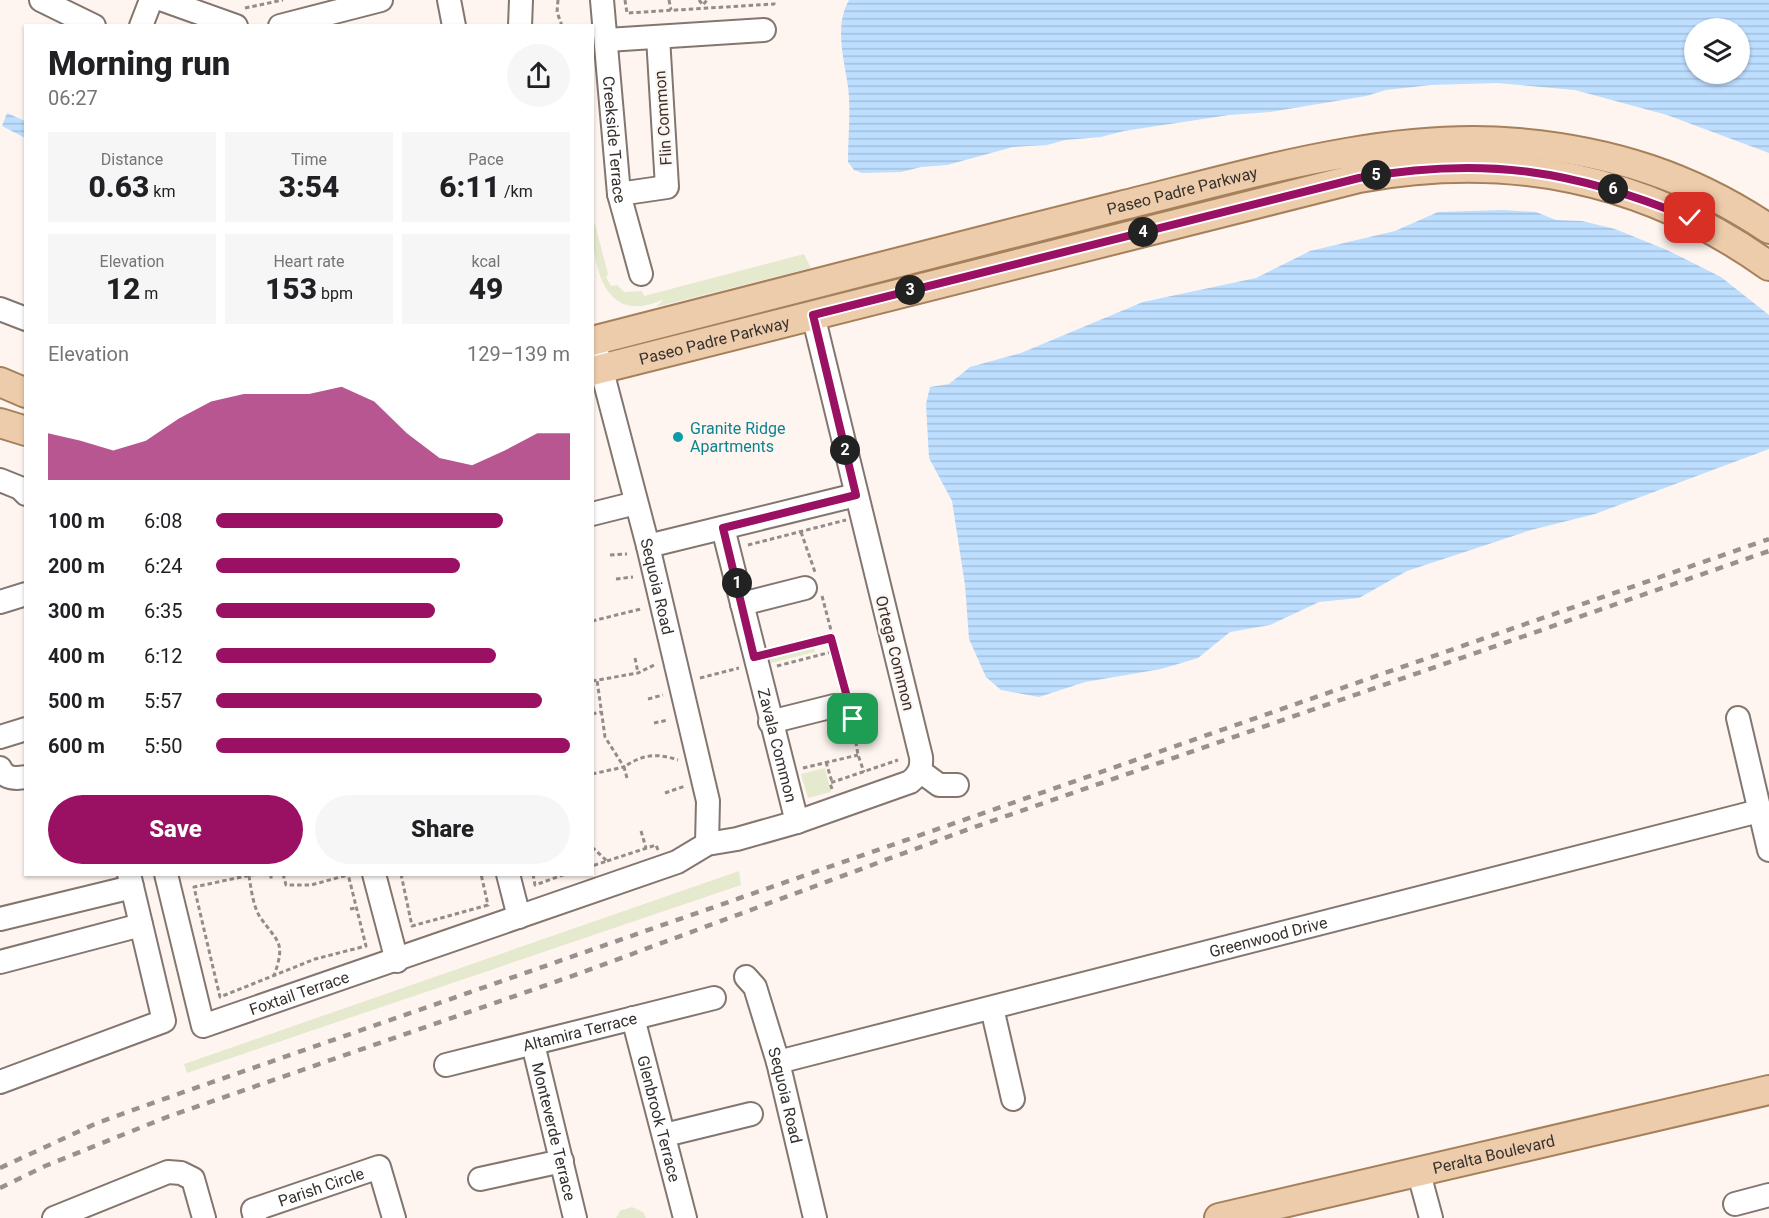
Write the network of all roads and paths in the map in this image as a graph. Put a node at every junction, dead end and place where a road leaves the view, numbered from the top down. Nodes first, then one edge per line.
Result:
1 (40, 0) edge
2 (151, 0) edge
3 (164, 0) edge
4 (258, 0) edge
5 (283, 0) edge
6 (381, 0) edge
7 (449, 0) edge
8 (521, 0) edge
9 (558, 0) edge
10 (602, 0) edge
11 (625, 0) edge
12 (669, 0) edge
13 (774, 0) edge
14 (699, 2) edge
15 (707, 4) edge
16 (259, 6) junction
17 (697, 8) junction
18 (671, 10) junction
19 (238, 16) edge
20 (90, 24) edge
21 (142, 24) edge
22 (288, 24) edge
23 (454, 24) edge
24 (520, 24) edge
25 (561, 24) edge
26 (764, 30) dead end
27 (657, 37) junction
28 (608, 40) junction
29 (619, 195) junction
30 (1769, 229) edge
31 (1769, 266) edge
32 (641, 274) dead end
33 (0, 309) edge
34 (813, 315) junction
35 (24, 318) edge
36 (594, 337) edge
37 (594, 345) edge
38 (597, 370) edge
39 (0, 382) edge
40 (24, 392) edge
41 (0, 423) edge
42 (24, 430) edge
43 (0, 480) edge
44 (24, 492) edge
45 (856, 495) junction
46 (636, 503) junction
47 (594, 514) edge
48 (723, 528) junction
49 (801, 532) dead end
50 (638, 550) junction
51 (610, 555) dead end
52 (633, 577) dead end
53 (616, 579) dead end
54 (814, 585) junction
55 (24, 595) edge
56 (0, 602) edge
57 (742, 604) junction
58 (641, 609) dead end
59 (594, 621) edge
60 (831, 638) junction
61 (835, 651) junction
62 (635, 658) dead end
63 (656, 664) dead end
64 (756, 664) junction
65 (638, 674) junction
66 (700, 678) dead end
67 (595, 680) edge
68 (663, 695) dead end
69 (648, 699) dead end
70 (844, 703) junction
71 (601, 712) junction
72 (594, 714) edge
73 (1738, 718) dead end
74 (668, 720) dead end
75 (770, 722) junction
76 (654, 723) dead end
77 (24, 730) edge
78 (0, 737) edge
79 (858, 755) junction
80 (678, 760) dead end
81 (826, 762) junction
82 (624, 767) junction
83 (0, 768) edge
84 (864, 771) dead end
85 (920, 771) junction
86 (784, 773) junction
87 (594, 774) edge
88 (24, 777) edge
89 (627, 778) dead end
90 (832, 782) dead end
91 (957, 785) dead end
92 (685, 786) dead end
93 (664, 793) dead end
94 (1759, 811) junction
95 (797, 822) junction
96 (641, 831) dead end
97 (707, 844) junction
98 (646, 848) junction
99 (594, 849) edge
100 (1769, 850) edge
101 (664, 852) dead end
102 (607, 861) junction
103 (594, 865) edge
104 (166, 876) edge
105 (249, 876) joint
106 (271, 876) edge
107 (284, 876) edge
108 (344, 876) edge
109 (348, 876) edge
110 (375, 876) edge
111 (401, 876) edge
112 (481, 876) edge
113 (509, 876) edge
114 (533, 876) edge
115 (560, 876) edge
116 (271, 880) dead end
117 (130, 881) edge
118 (356, 908) junction
119 (350, 909) dead end
120 (519, 917) junction
121 (0, 919) edge
122 (141, 925) junction
123 (397, 961) junction
124 (0, 963) edge
125 (273, 977) junction
126 (746, 977) dead end
127 (714, 998) dead end
128 (992, 1008) junction
129 (633, 1018) junction
130 (533, 1044) junction
131 (778, 1062) junction
132 (447, 1065) dead end
133 (1, 1079) edge
134 (1769, 1090) edge
135 (1013, 1099) dead end
136 (751, 1114) dead end
137 (665, 1135) junction
138 (562, 1161) junction
139 (1418, 1170) junction
140 (480, 1179) dead end
141 (1769, 1195) edge
142 (1735, 1204) dead end
143 (54, 1218) edge
144 (204, 1218) edge
145 (255, 1218) edge
146 (394, 1218) edge
147 (575, 1218) edge
148 (685, 1218) edge
149 (815, 1218) edge
150 (1219, 1218) edge
151 (1431, 1218) edge

1 - 20 street
2 - 21 street
3 - 19 street
4 - 16 path
5 - 16 path
6 - 22 street
7 - 23 street
8 - 24 street
9 - 25 path
10 - 28 street, Creekside Terrace
11 - 18 path
12 - 18 path
13 - 15 path
14 - 15 path
14 - 17 path
15 - 17 path
16 - 19 path
17 - 18 path
26 - 27 street
27 - 28 street
27 - 29 street, Flin Common
28 - 29 street, Creekside Terrace
29 - 32 street, Creekside Terrace
30 - 36 main road, Paseo Padre Parkway
31 - 34 main road, Paseo Padre Parkway
33 - 35 street
34 - 38 main road, Paseo Padre Parkway
34 - 45 street, Ortega Common
37 - 38 street, Sequoia Road
38 - 46 street, Sequoia Road
39 - 40 main road
41 - 42 main road
43 - 44 street
45 - 48 street
45 - 85 street, Ortega Common
46 - 47 street
46 - 50 street, Sequoia Road
48 - 50 street
48 - 57 street, Zavala Common
49 - 54 path
50 - 51 path
50 - 97 street, Sequoia Road
52 - 53 path
54 - 57 street
54 - 60 path
55 - 56 street
57 - 64 street, Zavala Common
58 - 59 path
60 - 61 path
60 - 64 path
61 - 64 path
61 - 70 path
62 - 65 path
63 - 65 path
64 - 66 path
64 - 75 street, Zavala Common
65 - 67 path
67 - 71 path
68 - 69 path
70 - 75 street
70 - 79 path
71 - 72 path
71 - 82 path
73 - 94 street
74 - 76 path
75 - 86 street, Zavala Common
77 - 78 street
79 - 81 path
79 - 84 path
80 - 82 path
81 - 86 path
81 - 90 path
82 - 87 path
82 - 89 path
83 - 88 street
85 - 91 street
85 - 95 street
86 - 95 street, Zavala Common
92 - 93 path
94 - 100 street
94 - 128 street, Greenwood Drive
95 - 97 street
96 - 98 path
97 - 120 street, Foxtail Terrace
98 - 101 path
98 - 102 path
99 - 102 path
102 - 103 path
104 - 123 street, Foxtail Terrace
105 - 125 path
105 - 125 path
106 - 116 path
107 - 108 path
109 - 118 path
110 - 123 street
111 - 112 path
113 - 120 street
114 - 115 path
117 - 121 street
117 - 122 street
118 - 119 path
118 - 125 path
120 - 123 street, Foxtail Terrace
122 - 124 street
122 - 133 street
126 - 131 street, Sequoia Road
127 - 129 street, Altamira Terrace
128 - 131 street, Greenwood Drive
128 - 135 street
129 - 130 street, Altamira Terrace
129 - 137 street, Glenbrook Terrace
130 - 132 street, Altamira Terrace
130 - 138 street, Monteverde Terrace
131 - 149 street, Sequoia Road
134 - 139 main road, Peralta Boulevard
136 - 137 street
137 - 148 street, Glenbrook Terrace
138 - 140 street
138 - 147 street, Monteverde Terrace
139 - 150 main road, Peralta Boulevard
139 - 151 street
141 - 142 street
143 - 144 street
145 - 146 street, Parish Circle

